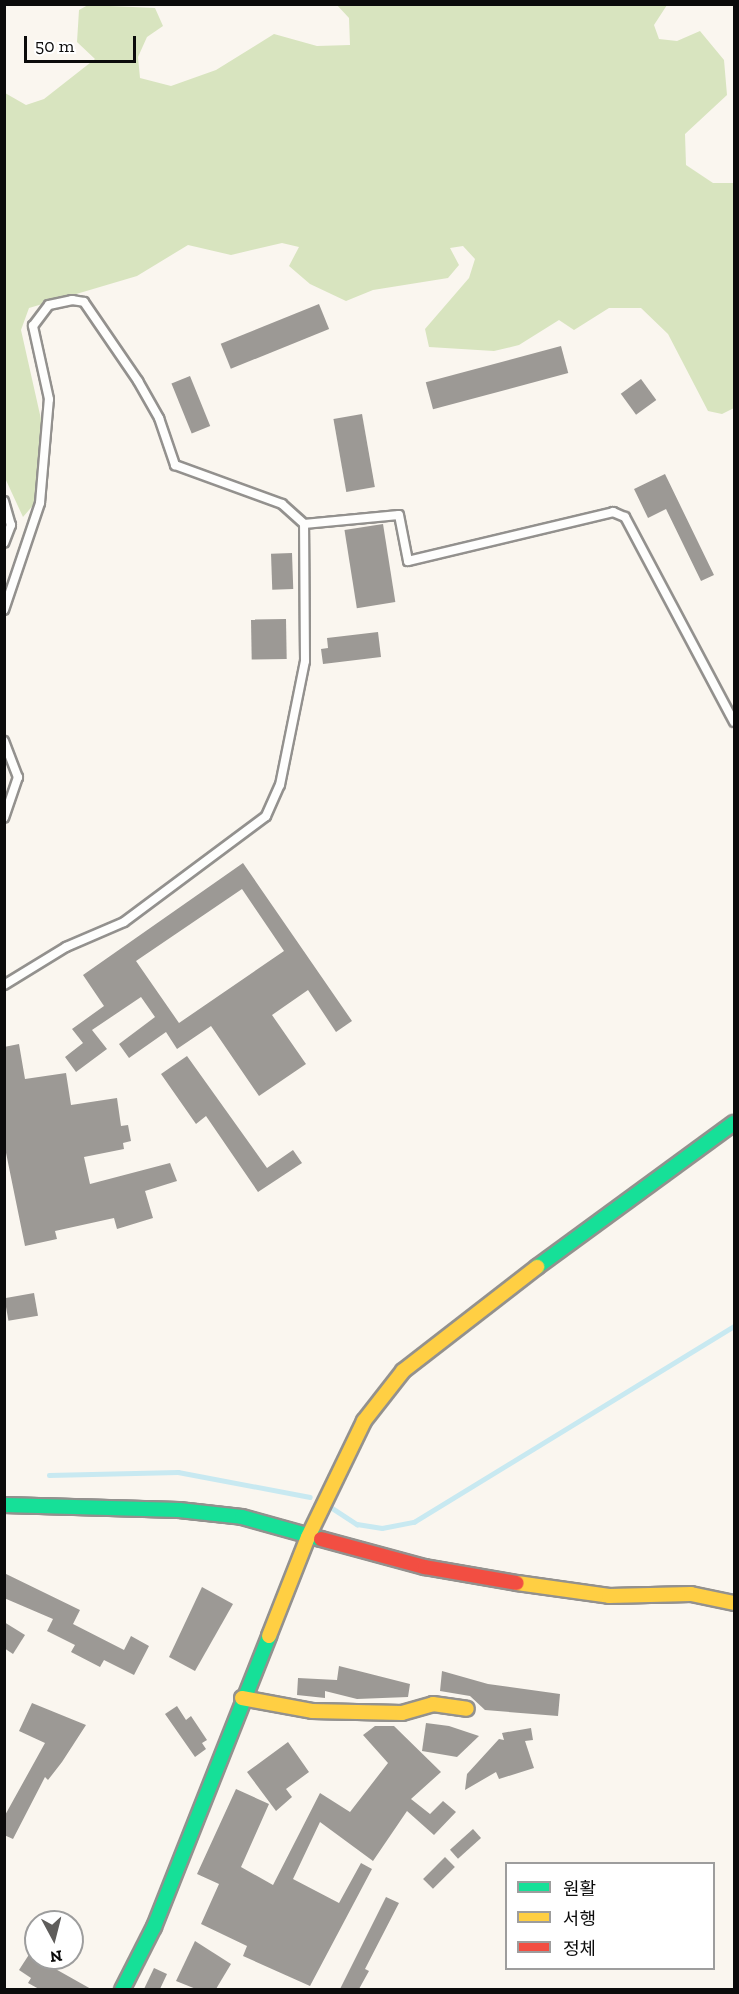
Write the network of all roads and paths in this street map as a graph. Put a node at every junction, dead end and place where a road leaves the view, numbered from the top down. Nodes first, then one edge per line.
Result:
1 (4, 501) edge
2 (304, 524) junction
3 (4, 543) edge
4 (4, 610) edge
5 (735, 723) edge
6 (4, 741) edge
7 (4, 818) edge
8 (4, 985) edge
9 (735, 1123) edge
10 (4, 1505) edge
11 (308, 1537) junction
12 (735, 1603) edge
13 (242, 1698) junction
14 (466, 1709) dead end
15 (122, 1989) edge

1 - 3 lane
2 - 4 lane
2 - 5 lane
2 - 8 lane
6 - 7 lane
9 - 11 street
10 - 11 street
11 - 12 street
11 - 13 street
13 - 14 street
13 - 15 street

